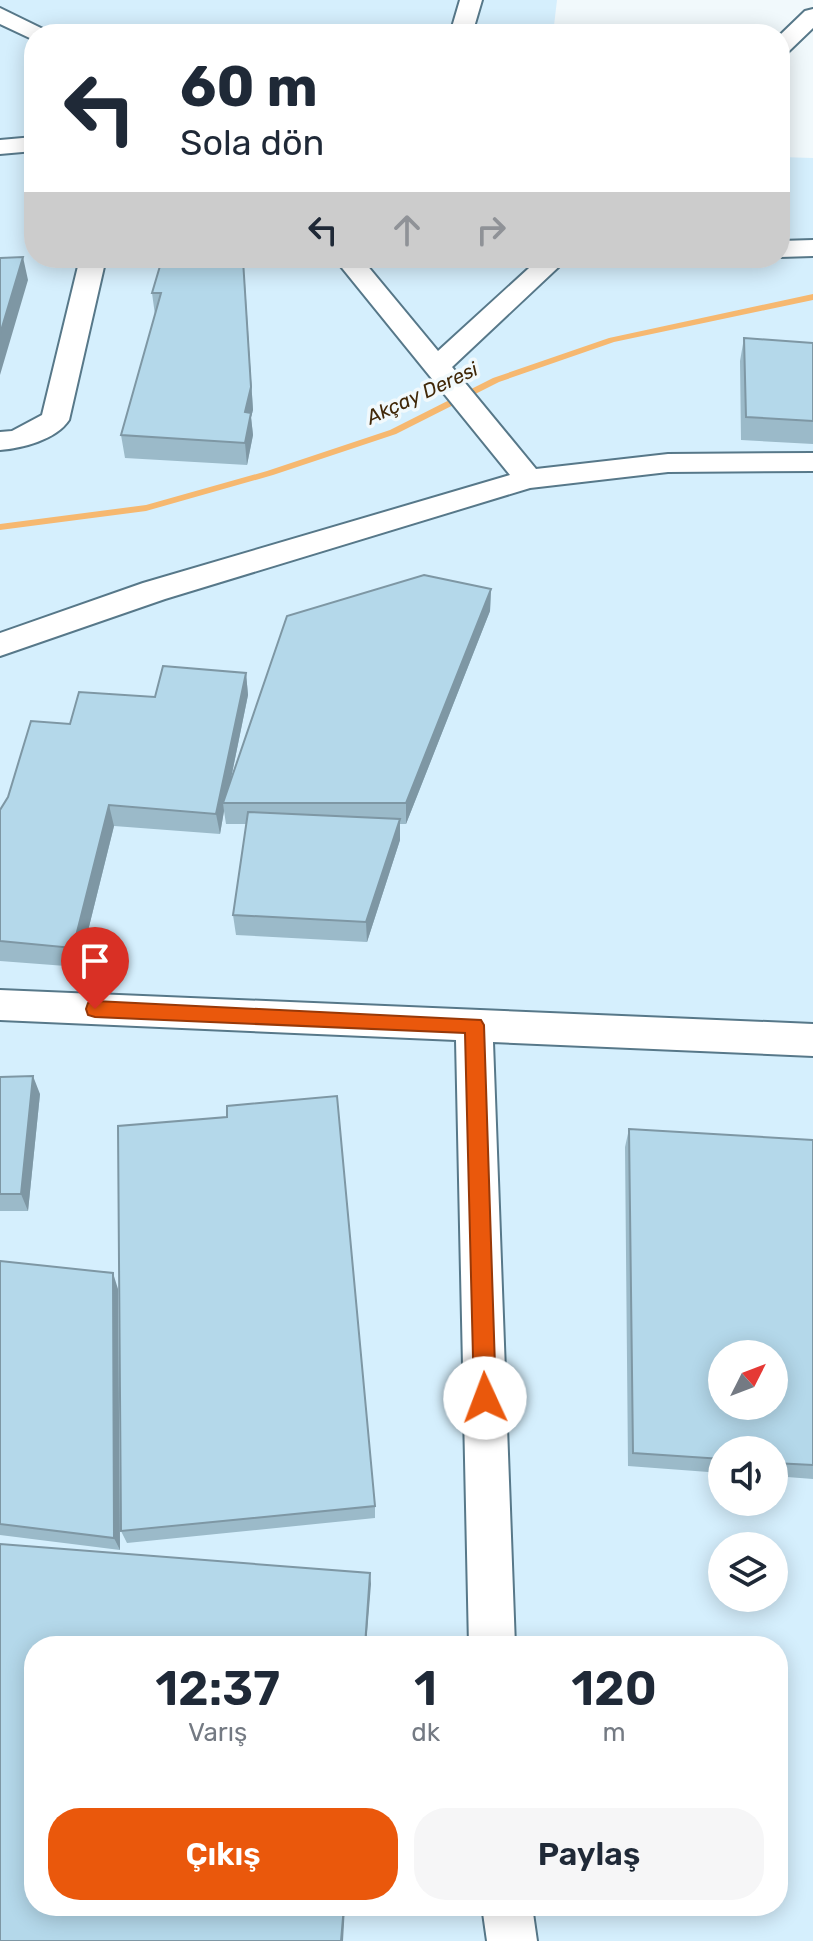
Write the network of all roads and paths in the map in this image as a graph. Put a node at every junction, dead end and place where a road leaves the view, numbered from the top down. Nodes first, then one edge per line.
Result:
1 (471, 0) edge
2 (813, 16) edge
3 (464, 24) edge
4 (790, 38) edge
5 (24, 145) edge
6 (0, 147) edge
7 (813, 248) edge
8 (790, 249) edge
9 (91, 268) edge
10 (355, 268) edge
11 (546, 268) edge
12 (445, 375) junction
13 (0, 441) edge
14 (813, 462) edge
15 (529, 479) junction
16 (0, 645) edge
17 (0, 1005) edge
18 (474, 1025) junction
19 (813, 1040) edge
20 (492, 1636) edge
21 (508, 1916) edge
22 (512, 1941) edge

1 - 3 street
2 - 4 street
5 - 6 street
7 - 8 street
9 - 13 street
10 - 12 street
11 - 12 street
12 - 15 street
14 - 15 street
15 - 16 street
17 - 18 street
18 - 19 street
18 - 20 street
21 - 22 street

